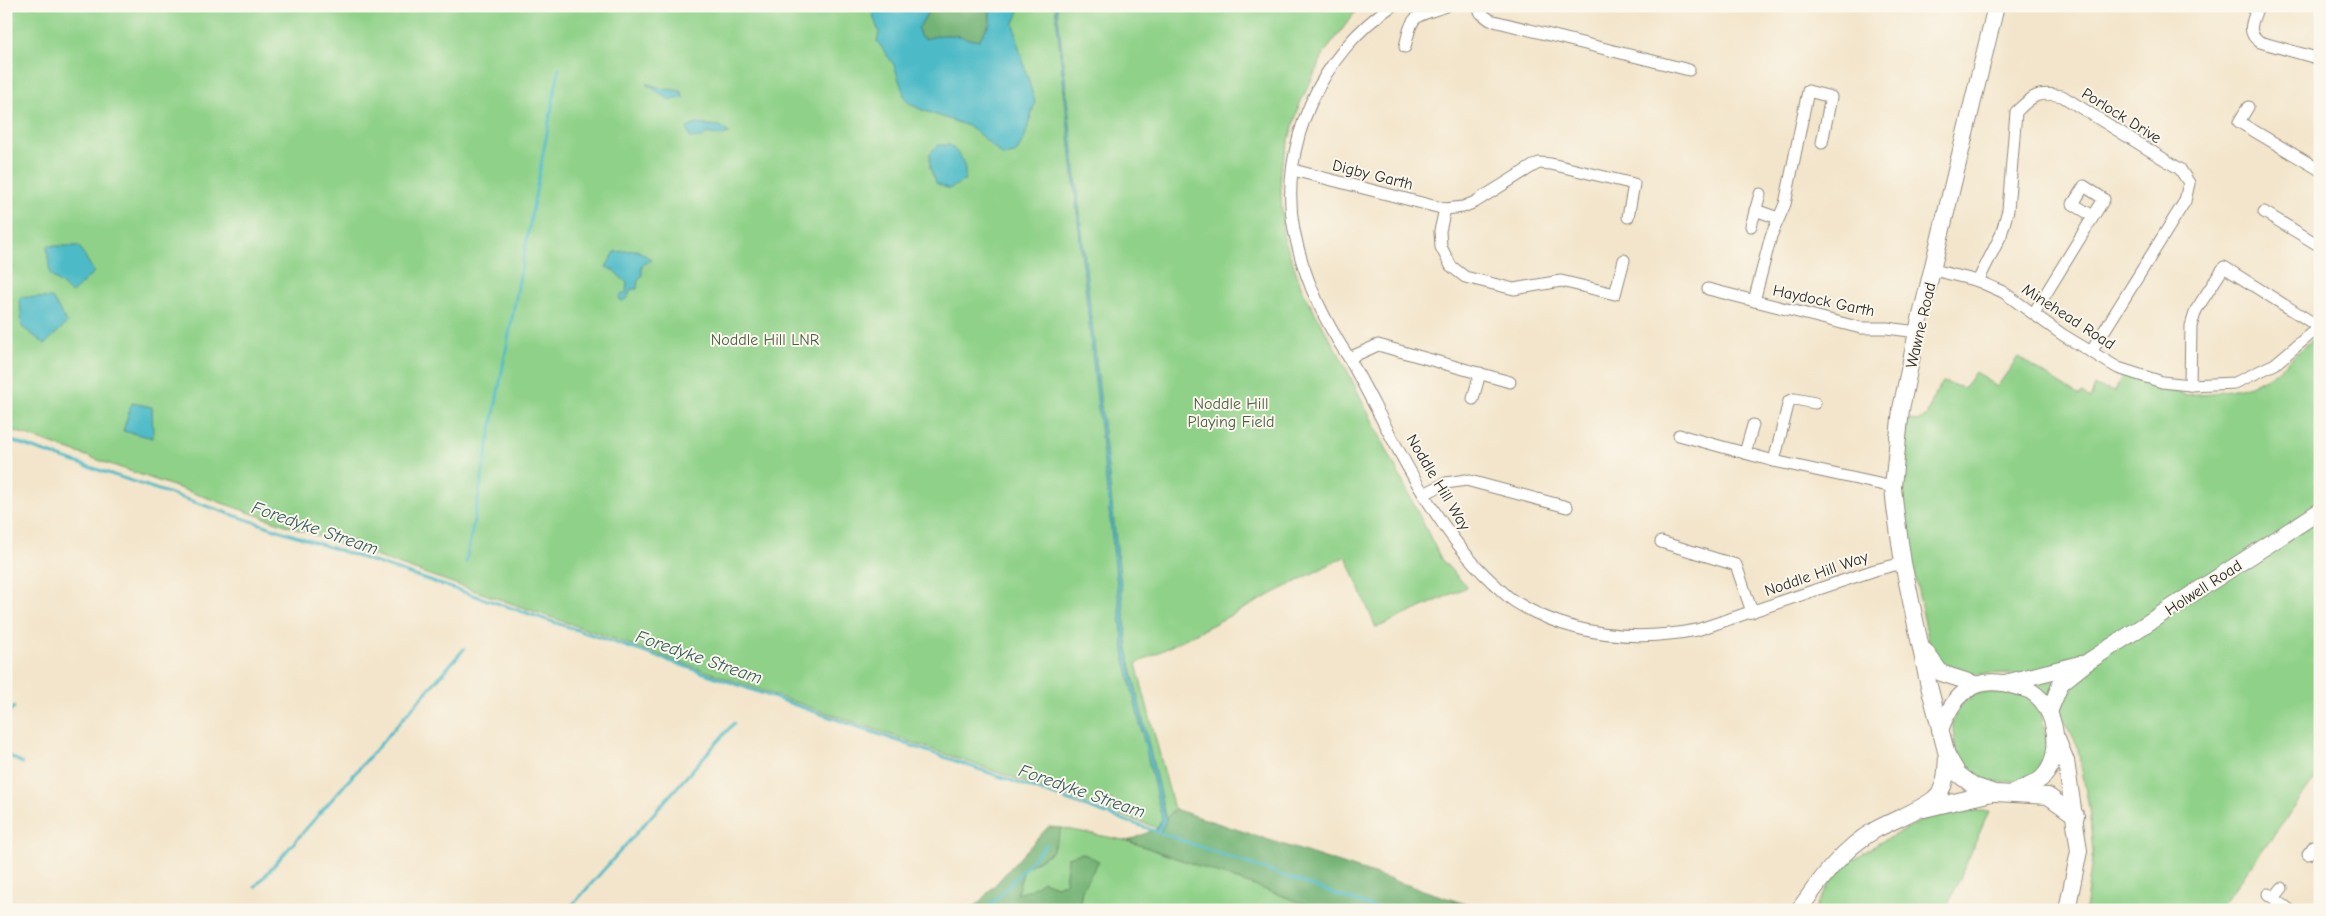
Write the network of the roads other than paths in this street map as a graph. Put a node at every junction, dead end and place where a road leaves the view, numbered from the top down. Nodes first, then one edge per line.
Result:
1 (1392, 6) edge
2 (1446, 6) edge
3 (1477, 6) edge
4 (2258, 6) edge
5 (1996, 8) edge
6 (1405, 47) dead end
7 (2320, 59) edge
8 (1690, 70) dead end
9 (2248, 107) dead end
10 (1822, 143) dead end
11 (1293, 170) junction
12 (2320, 170) edge
13 (1760, 194) dead end
14 (1445, 209) junction
15 (1756, 210) junction
16 (2264, 212) dead end
17 (2093, 216) dead end
18 (1628, 217) dead end
19 (1778, 218) junction
20 (1750, 226) dead end
21 (2320, 246) edge
22 (1624, 260) dead end
23 (1934, 270) junction
24 (1978, 281) junction
25 (1708, 289) dead end
26 (1754, 301) junction
27 (2034, 313) junction
28 (2319, 327) edge
29 (1917, 332) junction
30 (2091, 352) junction
31 (1349, 358) junction
32 (1480, 374) junction
33 (1510, 382) dead end
34 (2190, 385) junction
35 (1473, 398) dead end
36 (1815, 403) dead end
37 (1753, 425) dead end
38 (1679, 435) dead end
39 (1745, 453) junction
40 (1774, 461) junction
41 (1893, 487) junction
42 (1424, 494) junction
43 (1567, 507) dead end
44 (2320, 511) edge
45 (1661, 542) dead end
46 (1903, 563) junction
47 (1752, 612) junction
48 (1922, 647) junction
49 (2086, 662) junction
50 (2005, 683) junction
51 (1975, 684) junction
52 (2049, 712) junction
53 (1940, 730) junction
54 (2056, 737) junction
55 (1946, 755) junction
56 (1995, 792) junction
57 (2012, 793) junction
58 (1909, 813) junction
59 (2076, 816) junction
60 (2282, 888) dead end
61 (1799, 910) edge
62 (2066, 910) edge
63 (2290, 910) edge

1 - 11 street, Noddle Hill Way
2 - 6 street
3 - 8 street
4 - 7 street
5 - 23 street, Wawne Road
9 - 12 street
10 - 19 street, Haydock Garth
11 - 14 street, Digby Garth
11 - 31 street, Noddle Hill Way
13 - 15 street
14 - 18 street, Digby Garth
14 - 22 street
15 - 19 street
15 - 20 street
16 - 21 street
17 - 27 street
19 - 26 street, Haydock Garth
23 - 24 street, Minehead Road
23 - 29 street, Wawne Road
24 - 27 street, Minehead Road
24 - 30 street, Porlock Drive
25 - 26 street, Haydock Garth
26 - 29 street, Haydock Garth
27 - 30 street, Minehead Road
28 - 34 street, Minehead Road
28 - 34 street
29 - 41 street, Wawne Road
30 - 34 street, Minehead Road
31 - 32 street
31 - 42 street, Noddle Hill Way
32 - 33 street
32 - 35 street
36 - 40 street
37 - 39 street
38 - 39 street
39 - 40 street
40 - 41 street
41 - 46 street, Wawne Road
42 - 43 street
42 - 47 street, Noddle Hill Way
44 - 49 street, Holwell Road
45 - 47 street
46 - 47 street, Noddle Hill Way
46 - 48 street, Wawne Road
48 - 51 street, Wawne Road
48 - 53 street, Wawne Road
49 - 50 street, Holwell Road
49 - 52 street, Holwell Road
50 - 51 street
50 - 52 street
51 - 53 street
52 - 54 street
53 - 55 street
54 - 57 street
54 - 59 street
55 - 56 street
55 - 58 street
56 - 57 street
56 - 58 street
57 - 59 street
58 - 61 street
59 - 62 street
60 - 63 street

